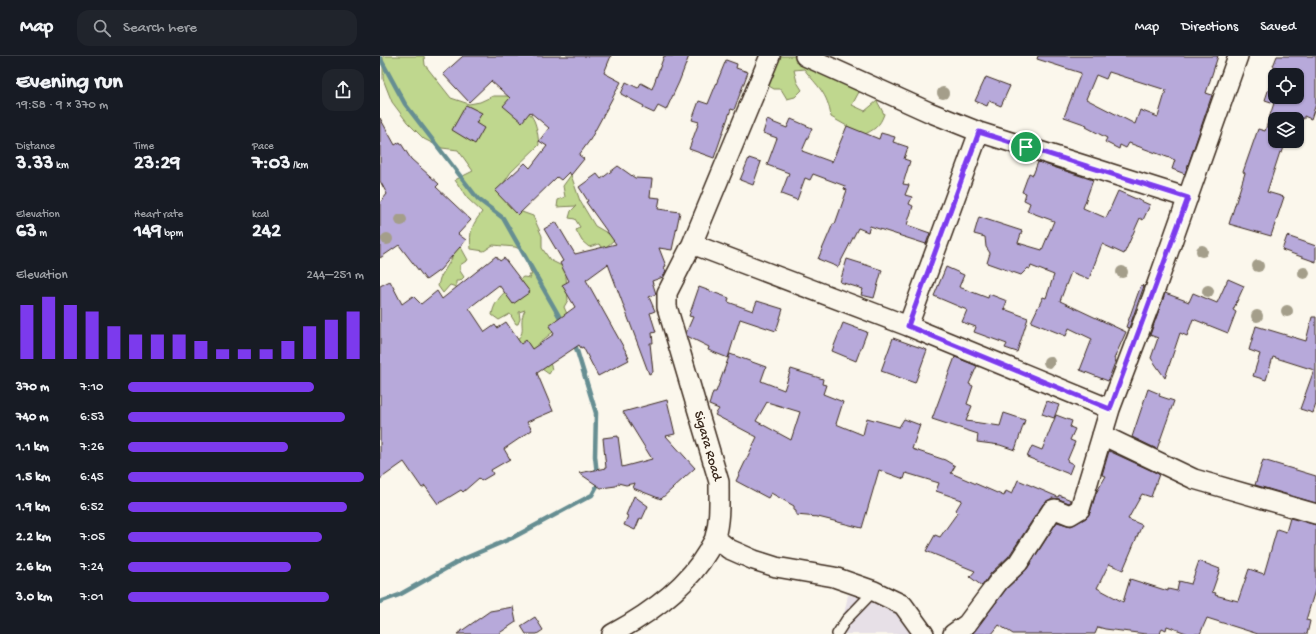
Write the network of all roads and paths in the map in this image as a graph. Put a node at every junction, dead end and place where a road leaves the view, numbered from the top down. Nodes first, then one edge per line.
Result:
1 (770, 56) edge
2 (805, 56) edge
3 (1238, 56) edge
4 (979, 132) junction
5 (1188, 198) junction
6 (692, 244) junction
7 (908, 326) junction
8 (1110, 409) junction
9 (1102, 435) junction
10 (1316, 514) edge
11 (715, 538) junction
12 (874, 591) junction
13 (612, 634) edge
14 (837, 634) edge
15 (924, 634) edge
16 (953, 634) edge

1 - 6 street, Sigara Road
2 - 4 street
3 - 5 street
4 - 5 street
4 - 7 street
5 - 8 street
6 - 7 street
6 - 11 street, Sigara Road
7 - 8 street
8 - 9 street
9 - 10 street
9 - 16 street
11 - 12 street
11 - 13 street, Sigara Road
12 - 14 lane
12 - 15 street

